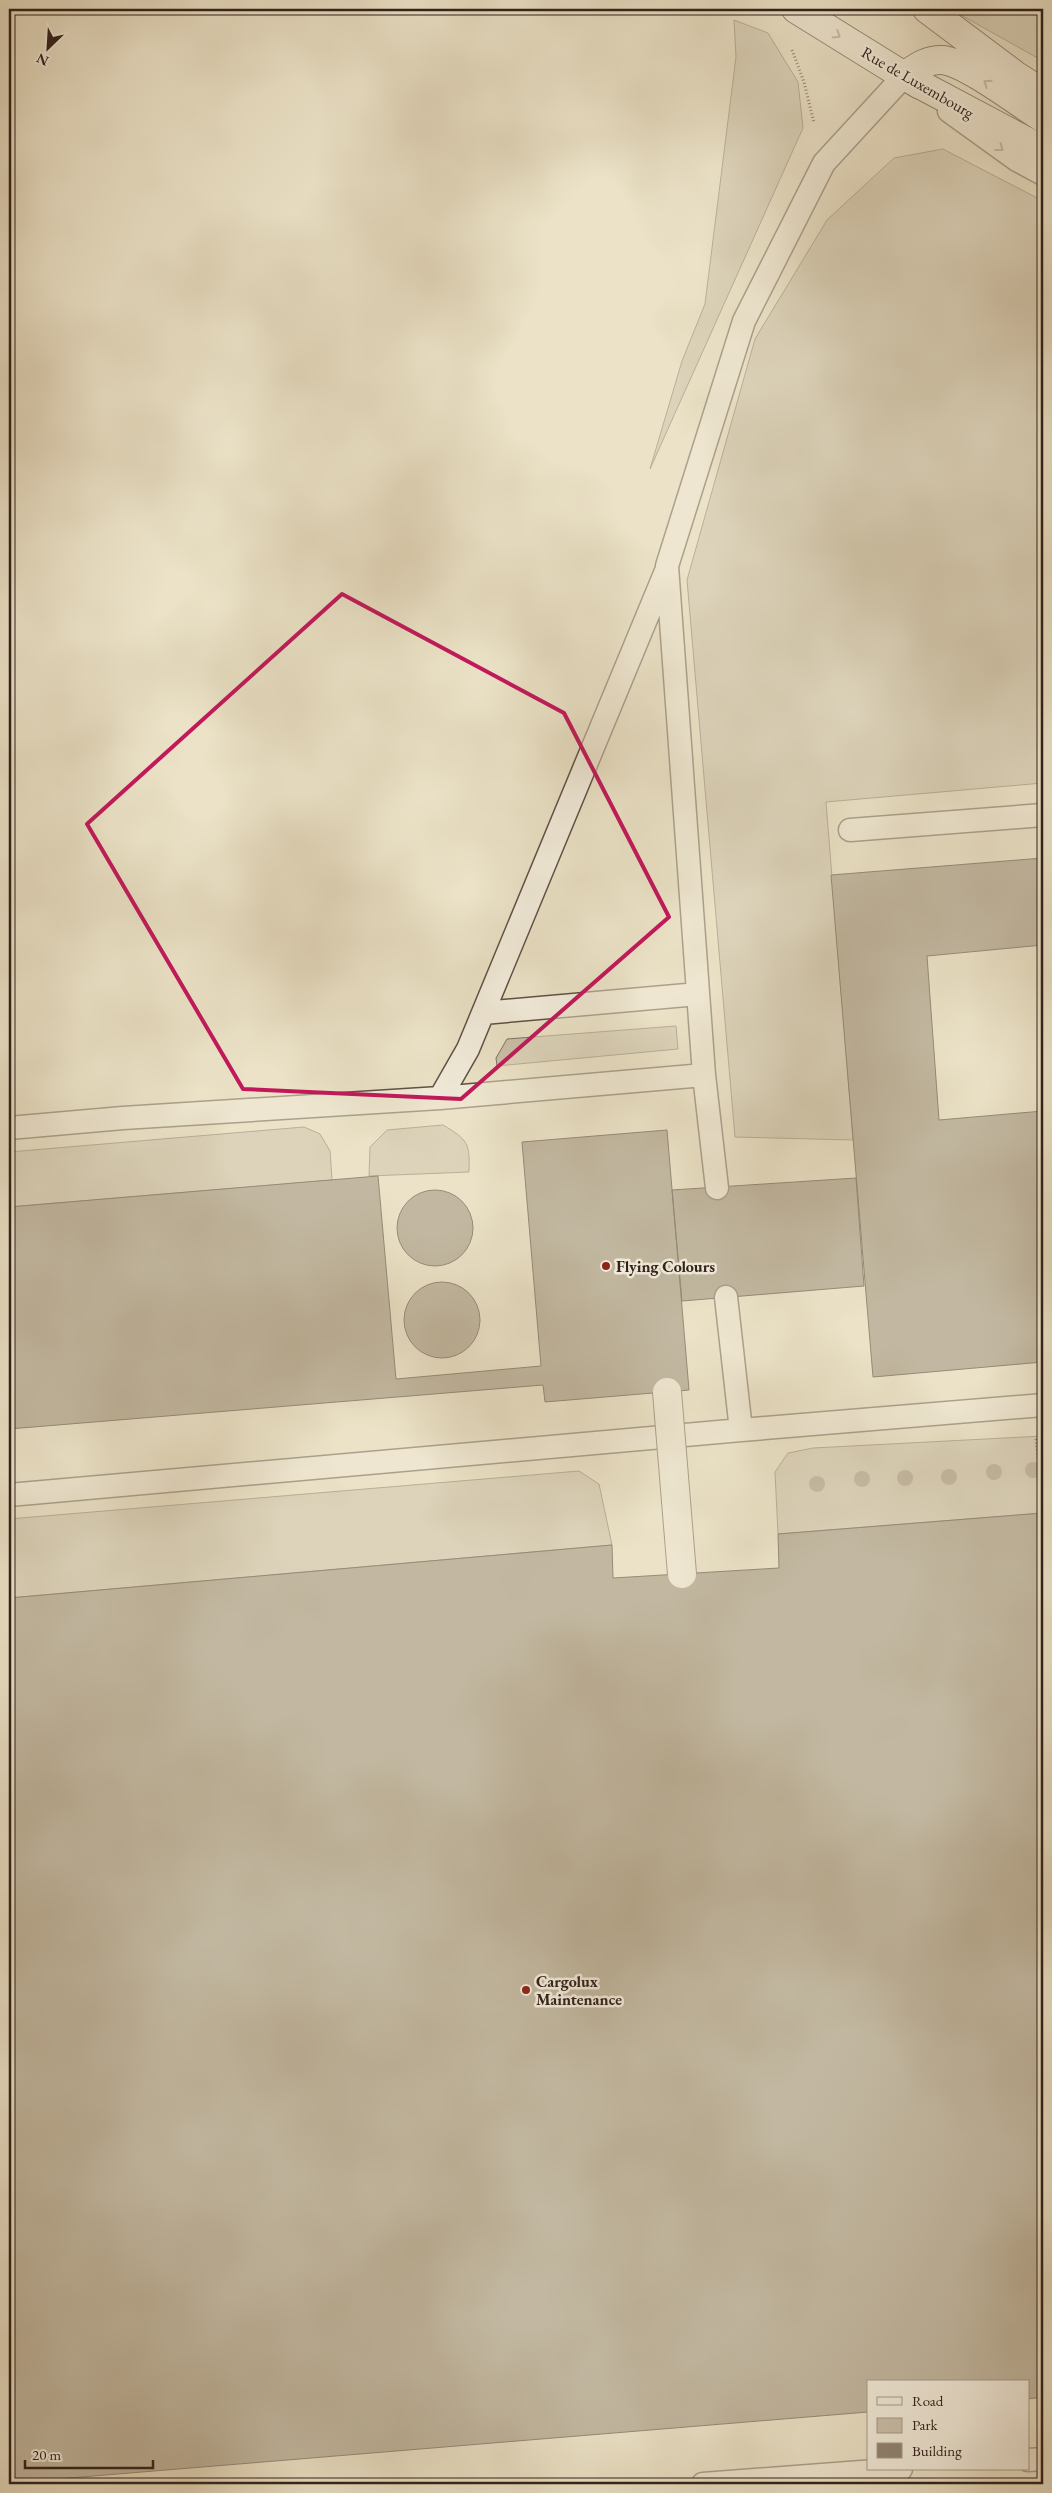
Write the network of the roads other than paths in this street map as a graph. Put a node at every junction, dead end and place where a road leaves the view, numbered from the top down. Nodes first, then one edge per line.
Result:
1 (796, 9) edge
2 (928, 9) edge
3 (904, 76) junction
4 (1043, 93) edge
5 (1043, 118) edge
6 (1043, 150) edge
7 (1043, 174) edge
8 (667, 566) junction
9 (1043, 815) edge
10 (850, 830) dead end
11 (698, 994) junction
12 (483, 1013) junction
13 (704, 1075) junction
14 (440, 1098) junction
15 (9, 1128) edge
16 (717, 1188) dead end
17 (726, 1297) dead end
18 (667, 1392) dead end
19 (1043, 1406) edge
20 (741, 1430) junction
21 (9, 1495) edge
22 (682, 1574) dead end
23 (1043, 2458) edge
24 (1030, 2460) edge
25 (888, 2470) edge
26 (703, 2484) edge

1 -> 3 main road, Rue de Luxembourg
2 - 4 main road
5 -> 3 main road
3 - 6 main road, Rue de Luxembourg
3 -> 7 lane
3 - 8 lane
8 - 11 lane
8 - 12 lane
9 - 10 lane
11 - 12 lane
11 - 13 lane
12 - 14 lane
13 - 14 lane
13 - 16 lane
14 - 15 lane
17 - 20 lane
18 - 22 main road, bridge
19 - 20 lane
20 - 21 lane
23 - 24 lane
25 - 26 lane

